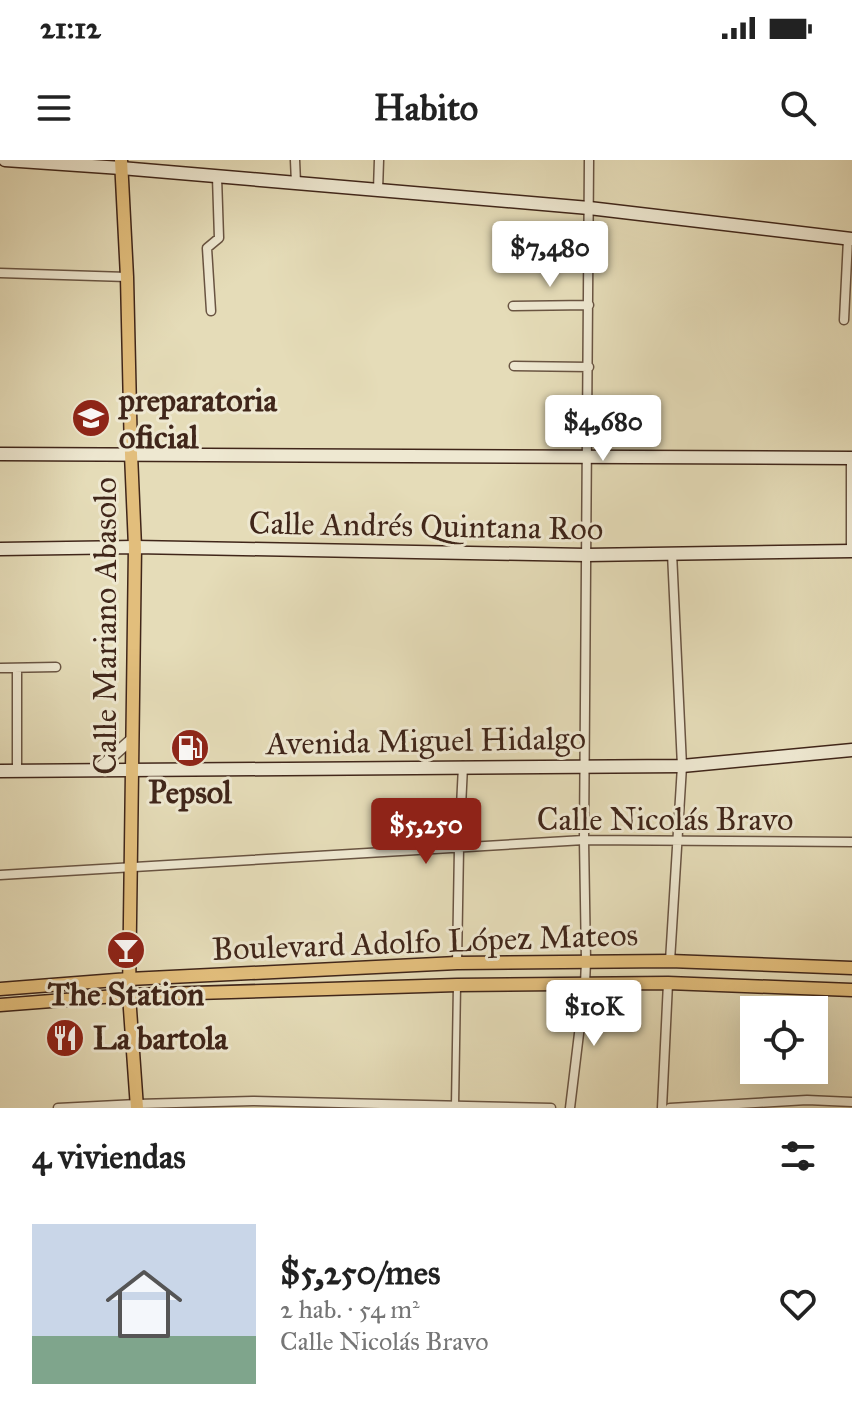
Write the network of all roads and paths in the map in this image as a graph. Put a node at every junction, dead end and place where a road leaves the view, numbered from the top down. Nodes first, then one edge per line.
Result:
1 (5, 160) edge
2 (295, 160) edge
3 (379, 160) edge
4 (589, 160) edge
5 (121, 164) edge
6 (217, 177) junction
7 (296, 183) junction
8 (378, 190) junction
9 (589, 208) junction
10 (850, 239) edge
11 (0, 273) edge
12 (127, 277) junction
13 (589, 305) junction
14 (513, 306) dead end
15 (211, 311) dead end
16 (844, 320) dead end
17 (514, 366) dead end
18 (589, 367) junction
19 (0, 454) edge
20 (131, 454) junction
21 (587, 456) junction
22 (852, 458) edge
23 (135, 547) junction
24 (0, 549) edge
25 (852, 552) edge
26 (672, 553) junction
27 (586, 555) junction
28 (56, 667) dead end
29 (0, 668) edge
30 (17, 668) junction
31 (132, 739) junction
32 (852, 750) edge
33 (585, 765) junction
34 (463, 766) junction
35 (682, 766) junction
36 (97, 770) junction
37 (133, 770) junction
38 (0, 771) edge
39 (17, 771) junction
40 (584, 840) junction
41 (678, 840) junction
42 (852, 842) edge
43 (459, 848) junction
44 (129, 868) junction
45 (0, 875) edge
46 (586, 961) junction
47 (670, 961) junction
48 (457, 963) junction
49 (852, 968) edge
50 (129, 979) junction
51 (668, 983) junction
52 (585, 984) junction
53 (457, 985) junction
54 (0, 989) edge
55 (852, 990) edge
56 (129, 995) junction
57 (0, 1005) edge
58 (852, 1102) edge
59 (137, 1106) edge
60 (455, 1106) junction
61 (58, 1108) edge
62 (551, 1108) edge
63 (570, 1108) edge
64 (662, 1108) edge
65 (670, 1108) edge

1 - 5 main road
2 - 7 street
3 - 8 street
4 - 9 street
5 - 6 main road
5 - 12 main road, Calle Mariano Abasolo
6 - 7 main road
6 - 15 street
7 - 8 main road
8 - 9 main road
9 - 10 main road
9 - 13 street
10 - 16 street
11 - 12 street
12 - 20 main road, Calle Mariano Abasolo
13 - 14 street
13 - 18 street
17 - 18 street
18 - 21 street
19 - 20 main road
20 - 21 main road
20 - 23 main road, Calle Mariano Abasolo
21 - 22 main road
21 - 27 street
22 - 25 street
23 - 24 main road, Calle Andrés Quintana Roo
23 - 27 main road, Calle Andrés Quintana Roo
23 - 31 main road, Calle Mariano Abasolo
25 - 26 main road, Calle Andrés Quintana Roo
26 - 27 main road, Calle Andrés Quintana Roo
26 - 35 street
27 - 33 street
28 - 30 street
29 - 30 street
30 - 39 street
31 - 36 street
31 - 37 main road, Calle Mariano Abasolo
32 - 35 main road, Avenida Miguel Hidalgo
33 - 34 main road, Avenida Miguel Hidalgo
33 - 35 main road, Avenida Miguel Hidalgo
33 - 40 street
34 - 37 main road, Avenida Miguel Hidalgo
34 - 43 street
35 - 41 street
36 - 37 main road, Avenida Miguel Hidalgo
36 - 39 main road, Avenida Miguel Hidalgo
37 - 44 main road, Calle Mariano Abasolo
38 - 39 main road, Avenida Miguel Hidalgo
40 - 41 street, Calle Nicolás Bravo
40 - 43 street, Calle Nicolás Bravo
40 - 46 street
41 - 42 street, Calle Nicolás Bravo
41 - 47 street
43 - 44 street, Calle Nicolás Bravo
43 - 48 street
44 - 45 street, Calle Nicolás Bravo
44 - 50 main road, Calle Mariano Abasolo
46 - 47 main road, Boulevard Adolfo López Mateos
46 - 48 main road, Boulevard Adolfo López Mateos
46 - 52 street
47 - 49 main road, Boulevard Adolfo López Mateos
48 - 50 main road, Boulevard Adolfo López Mateos
50 - 54 main road, Boulevard Adolfo López Mateos
50 - 56 main road, Calle Mariano Abasolo
51 - 52 main road, Boulevard Adolfo López Mateos
51 - 55 main road, Boulevard Adolfo López Mateos
51 - 64 street
52 - 53 main road, Boulevard Adolfo López Mateos
52 - 63 street
53 - 56 main road, Boulevard Adolfo López Mateos
53 - 60 street
56 - 57 main road, Boulevard Adolfo López Mateos
56 - 59 main road, Calle Mariano Abasolo
58 - 65 street
59 - 60 street
59 - 61 street
60 - 62 street

